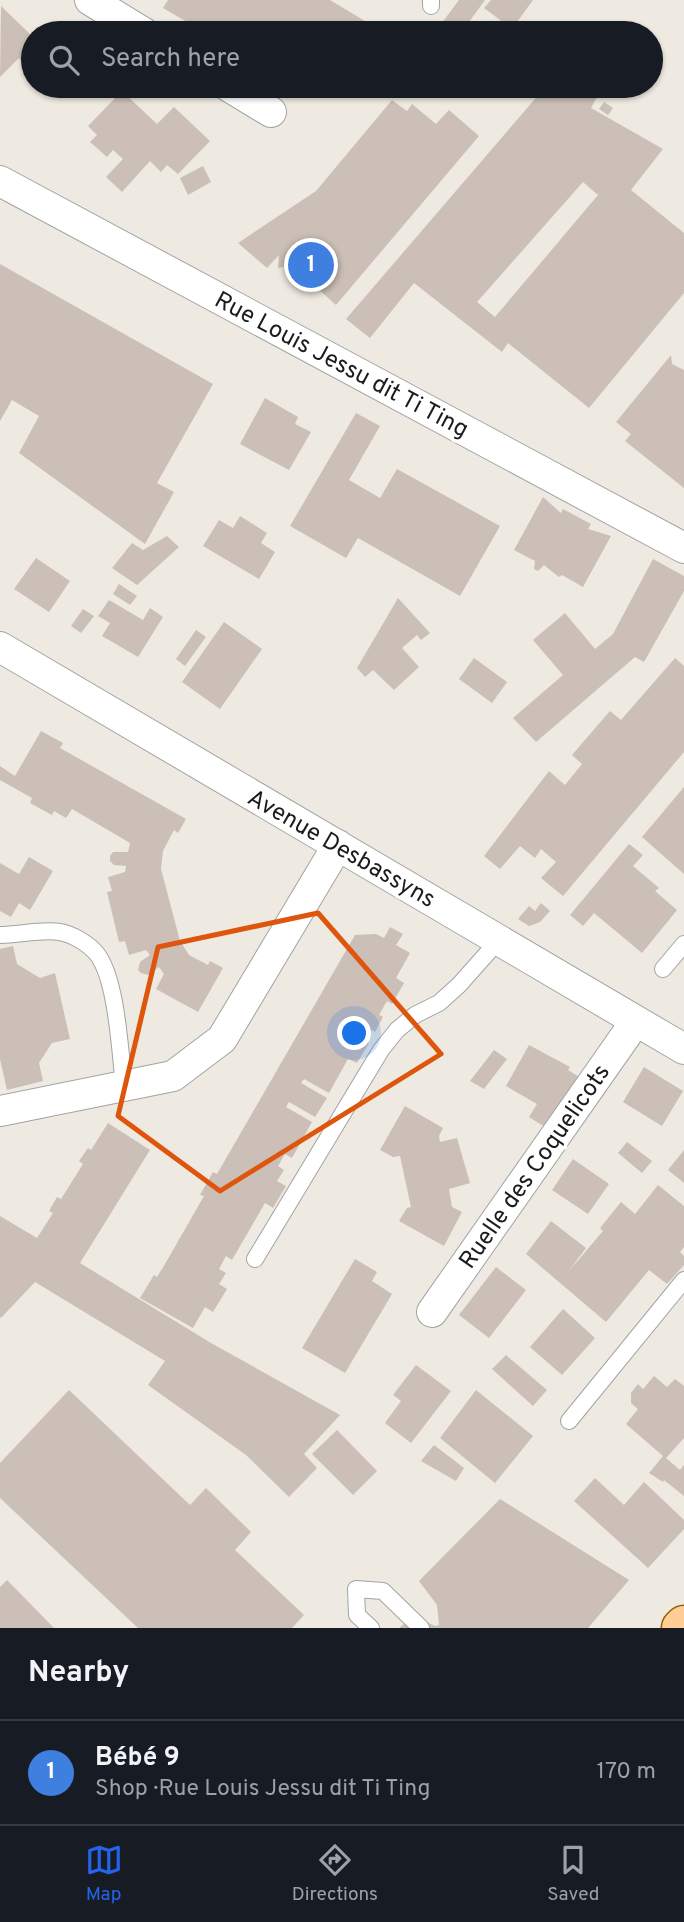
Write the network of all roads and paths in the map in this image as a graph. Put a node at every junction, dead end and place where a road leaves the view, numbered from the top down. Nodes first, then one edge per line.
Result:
1 (90, 0) edge
2 (124, 21) edge
3 (248, 98) edge
4 (271, 112) dead end
5 (0, 181) edge
6 (684, 548) edge
7 (0, 647) edge
8 (338, 845) junction
9 (0, 935) edge
10 (499, 940) junction
11 (684, 944) edge
12 (663, 969) dead end
13 (636, 1021) junction
14 (684, 1049) edge
15 (124, 1086) junction
16 (0, 1111) edge
17 (255, 1259) dead end
18 (684, 1280) edge
19 (432, 1311) dead end
20 (569, 1421) dead end
21 (371, 1628) edge
22 (421, 1628) edge

1 - 2 street
3 - 4 street
5 - 6 street, Rue Louis Jessu dit Ti Ting
7 - 8 street, Avenue Desbassyns
8 - 10 street, Avenue Desbassyns
8 - 15 street
9 - 15 lane
10 - 13 street, Avenue Desbassyns
10 - 17 lane
11 - 12 lane
13 - 14 street, Avenue Desbassyns
13 - 19 street, Ruelle des Coquelicots
15 - 16 street
18 - 20 lane
21 - 22 lane

